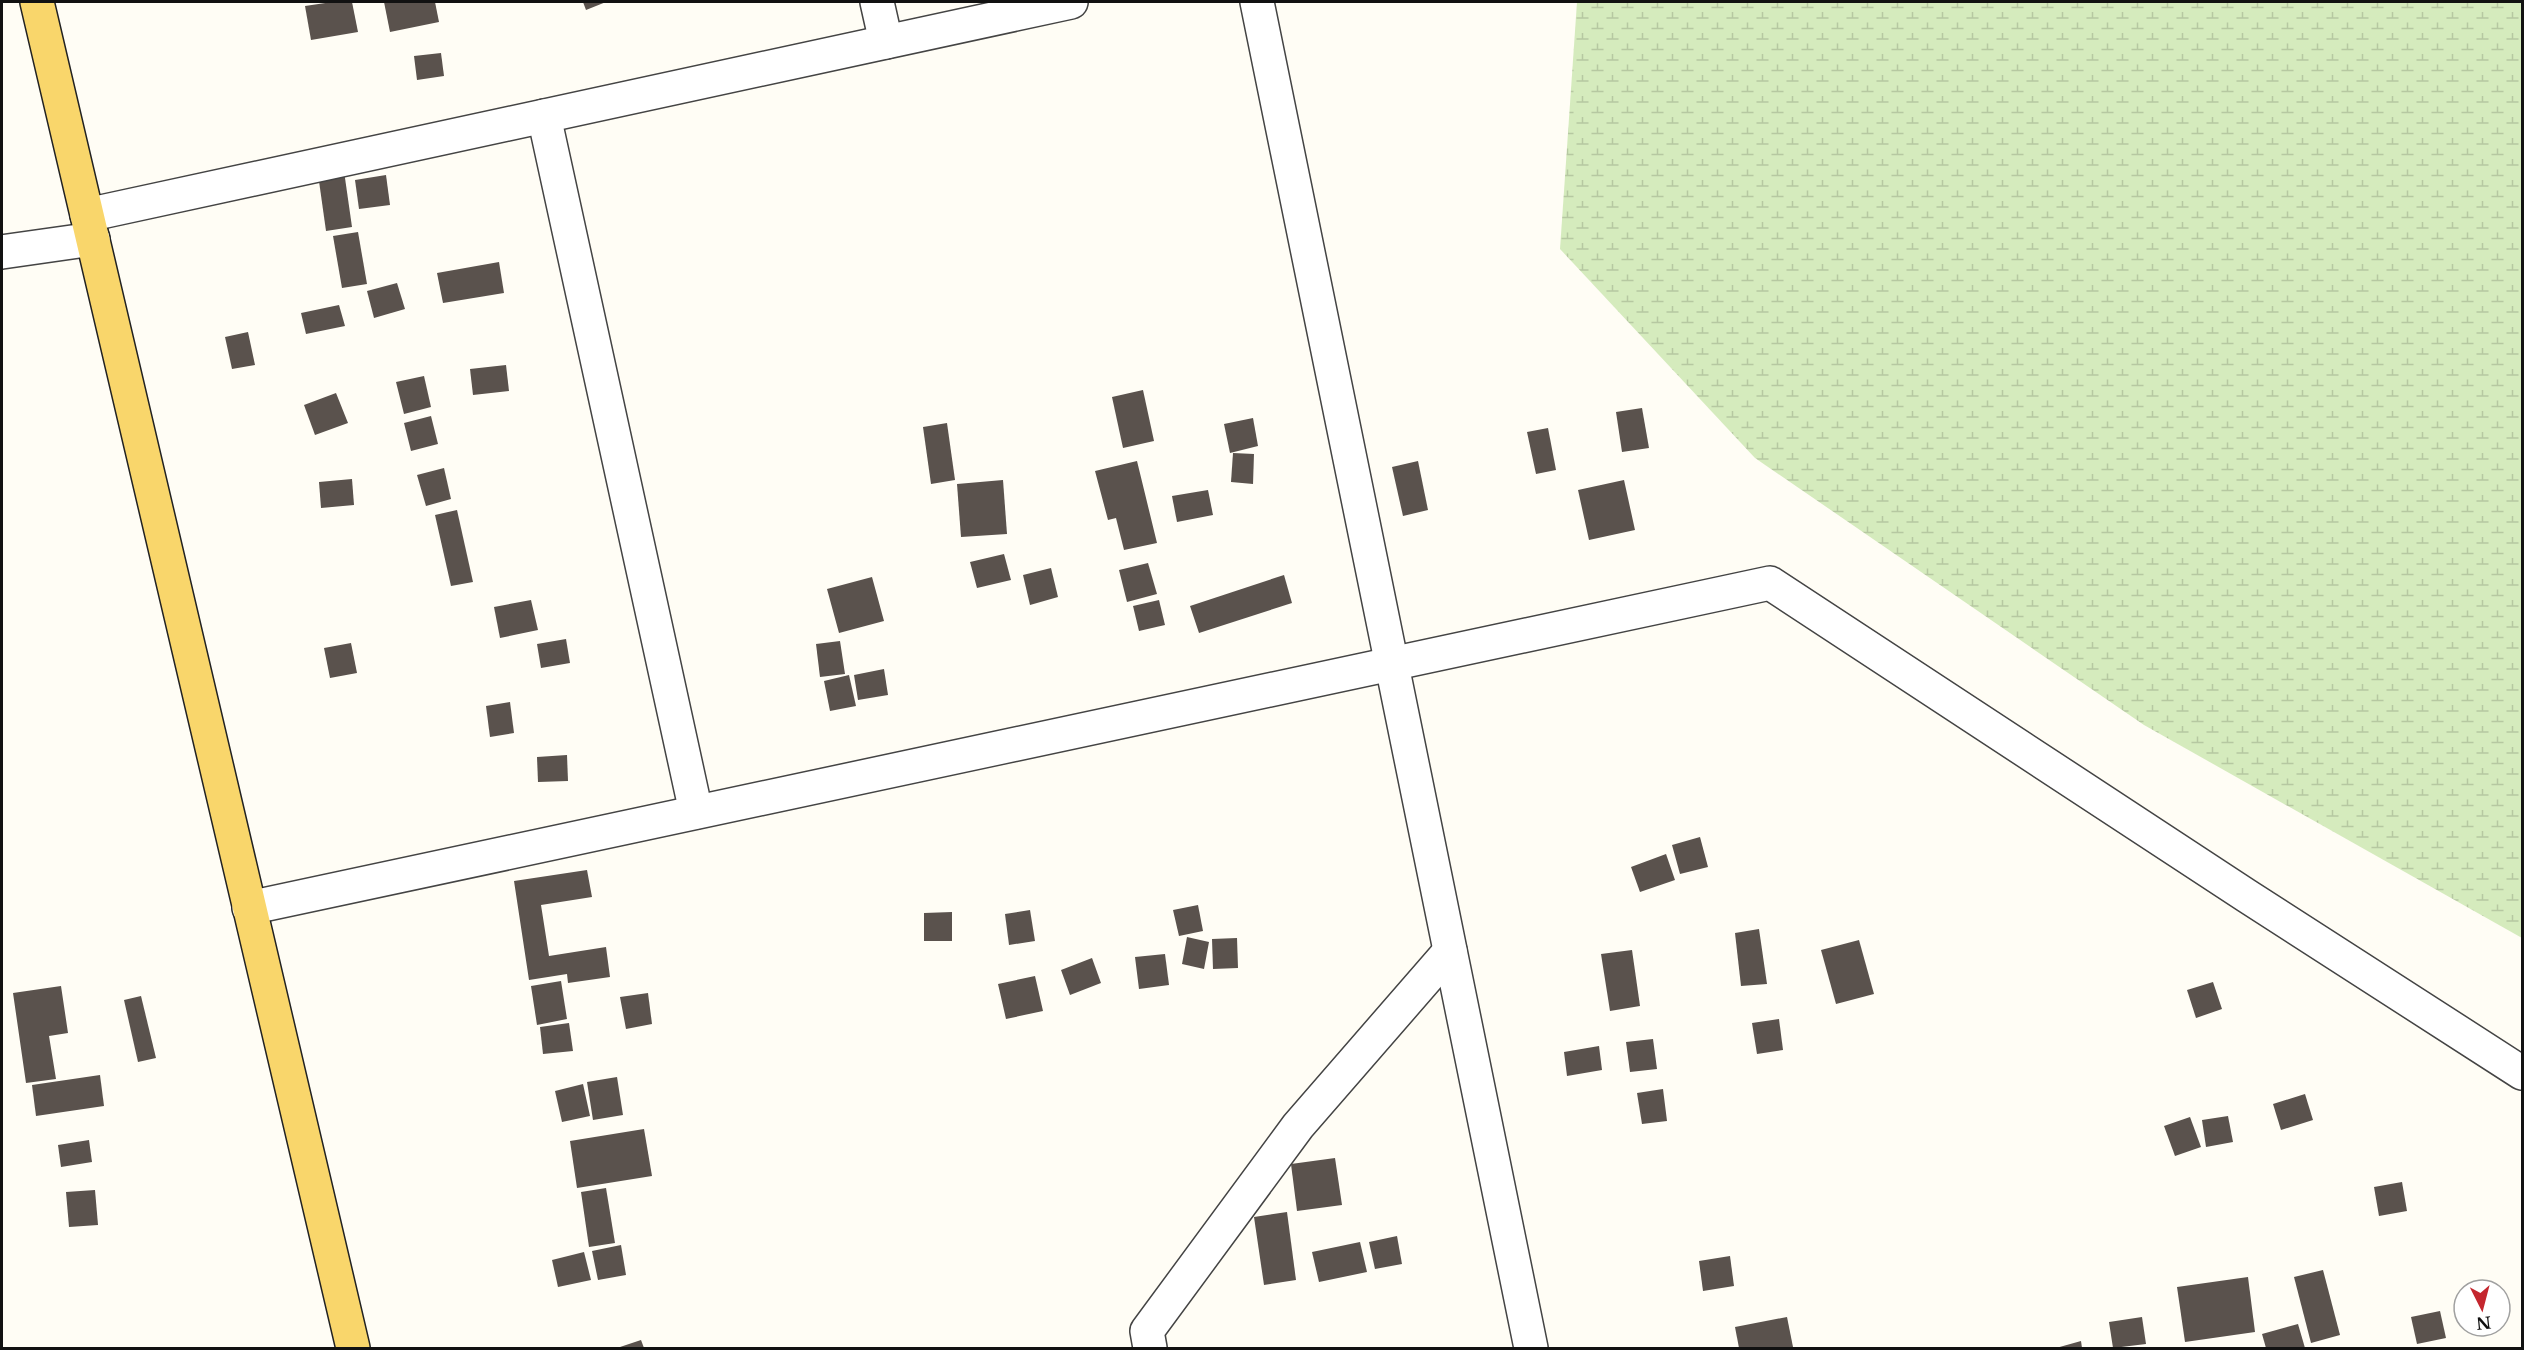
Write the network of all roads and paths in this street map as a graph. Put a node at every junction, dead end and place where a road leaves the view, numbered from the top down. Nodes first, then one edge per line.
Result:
1 (37, 2) edge
2 (877, 2) edge
3 (1071, 2) edge
4 (1257, 2) edge
5 (886, 42) junction
6 (544, 116) junction
7 (90, 227) junction
8 (2, 252) edge
9 (1392, 664) junction
10 (696, 812) junction
11 (249, 908) junction
12 (1450, 951) junction
13 (2523, 1073) edge
14 (352, 1348) edge
15 (1150, 1348) edge
16 (1531, 1348) edge

1 - 7 main road
2 - 5 street
3 - 5 street
4 - 9 street
5 - 6 street
6 - 7 street
6 - 10 street
7 - 8 street
7 - 11 main road
9 - 10 street
9 - 12 street
9 - 13 street
10 - 11 street
11 - 14 main road
12 - 15 street
12 - 16 street

